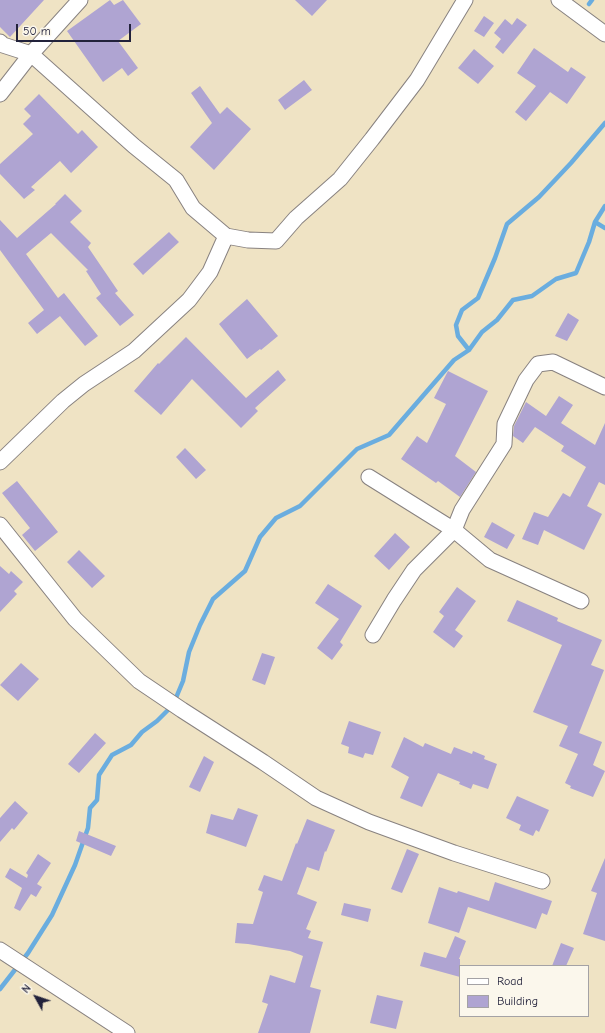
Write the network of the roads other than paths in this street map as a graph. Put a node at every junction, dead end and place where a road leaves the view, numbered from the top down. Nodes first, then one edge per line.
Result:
1 (80, 0) edge
2 (465, 0) edge
3 (559, 0) edge
4 (605, 34) edge
5 (0, 42) edge
6 (31, 54) junction
7 (0, 94) edge
8 (226, 236) junction
9 (605, 387) edge
10 (0, 462) edge
11 (369, 476) dead end
12 (0, 525) edge
13 (454, 530) junction
14 (582, 601) dead end
15 (374, 635) dead end
16 (542, 881) dead end
17 (5, 954) edge
18 (127, 1033) edge

1 - 6 street
2 - 8 street
3 - 4 street
5 - 6 street
6 - 7 street
6 - 8 street
8 - 10 street
9 - 13 street
11 - 13 street
12 - 16 street
13 - 14 street
13 - 15 street
17 - 18 street

